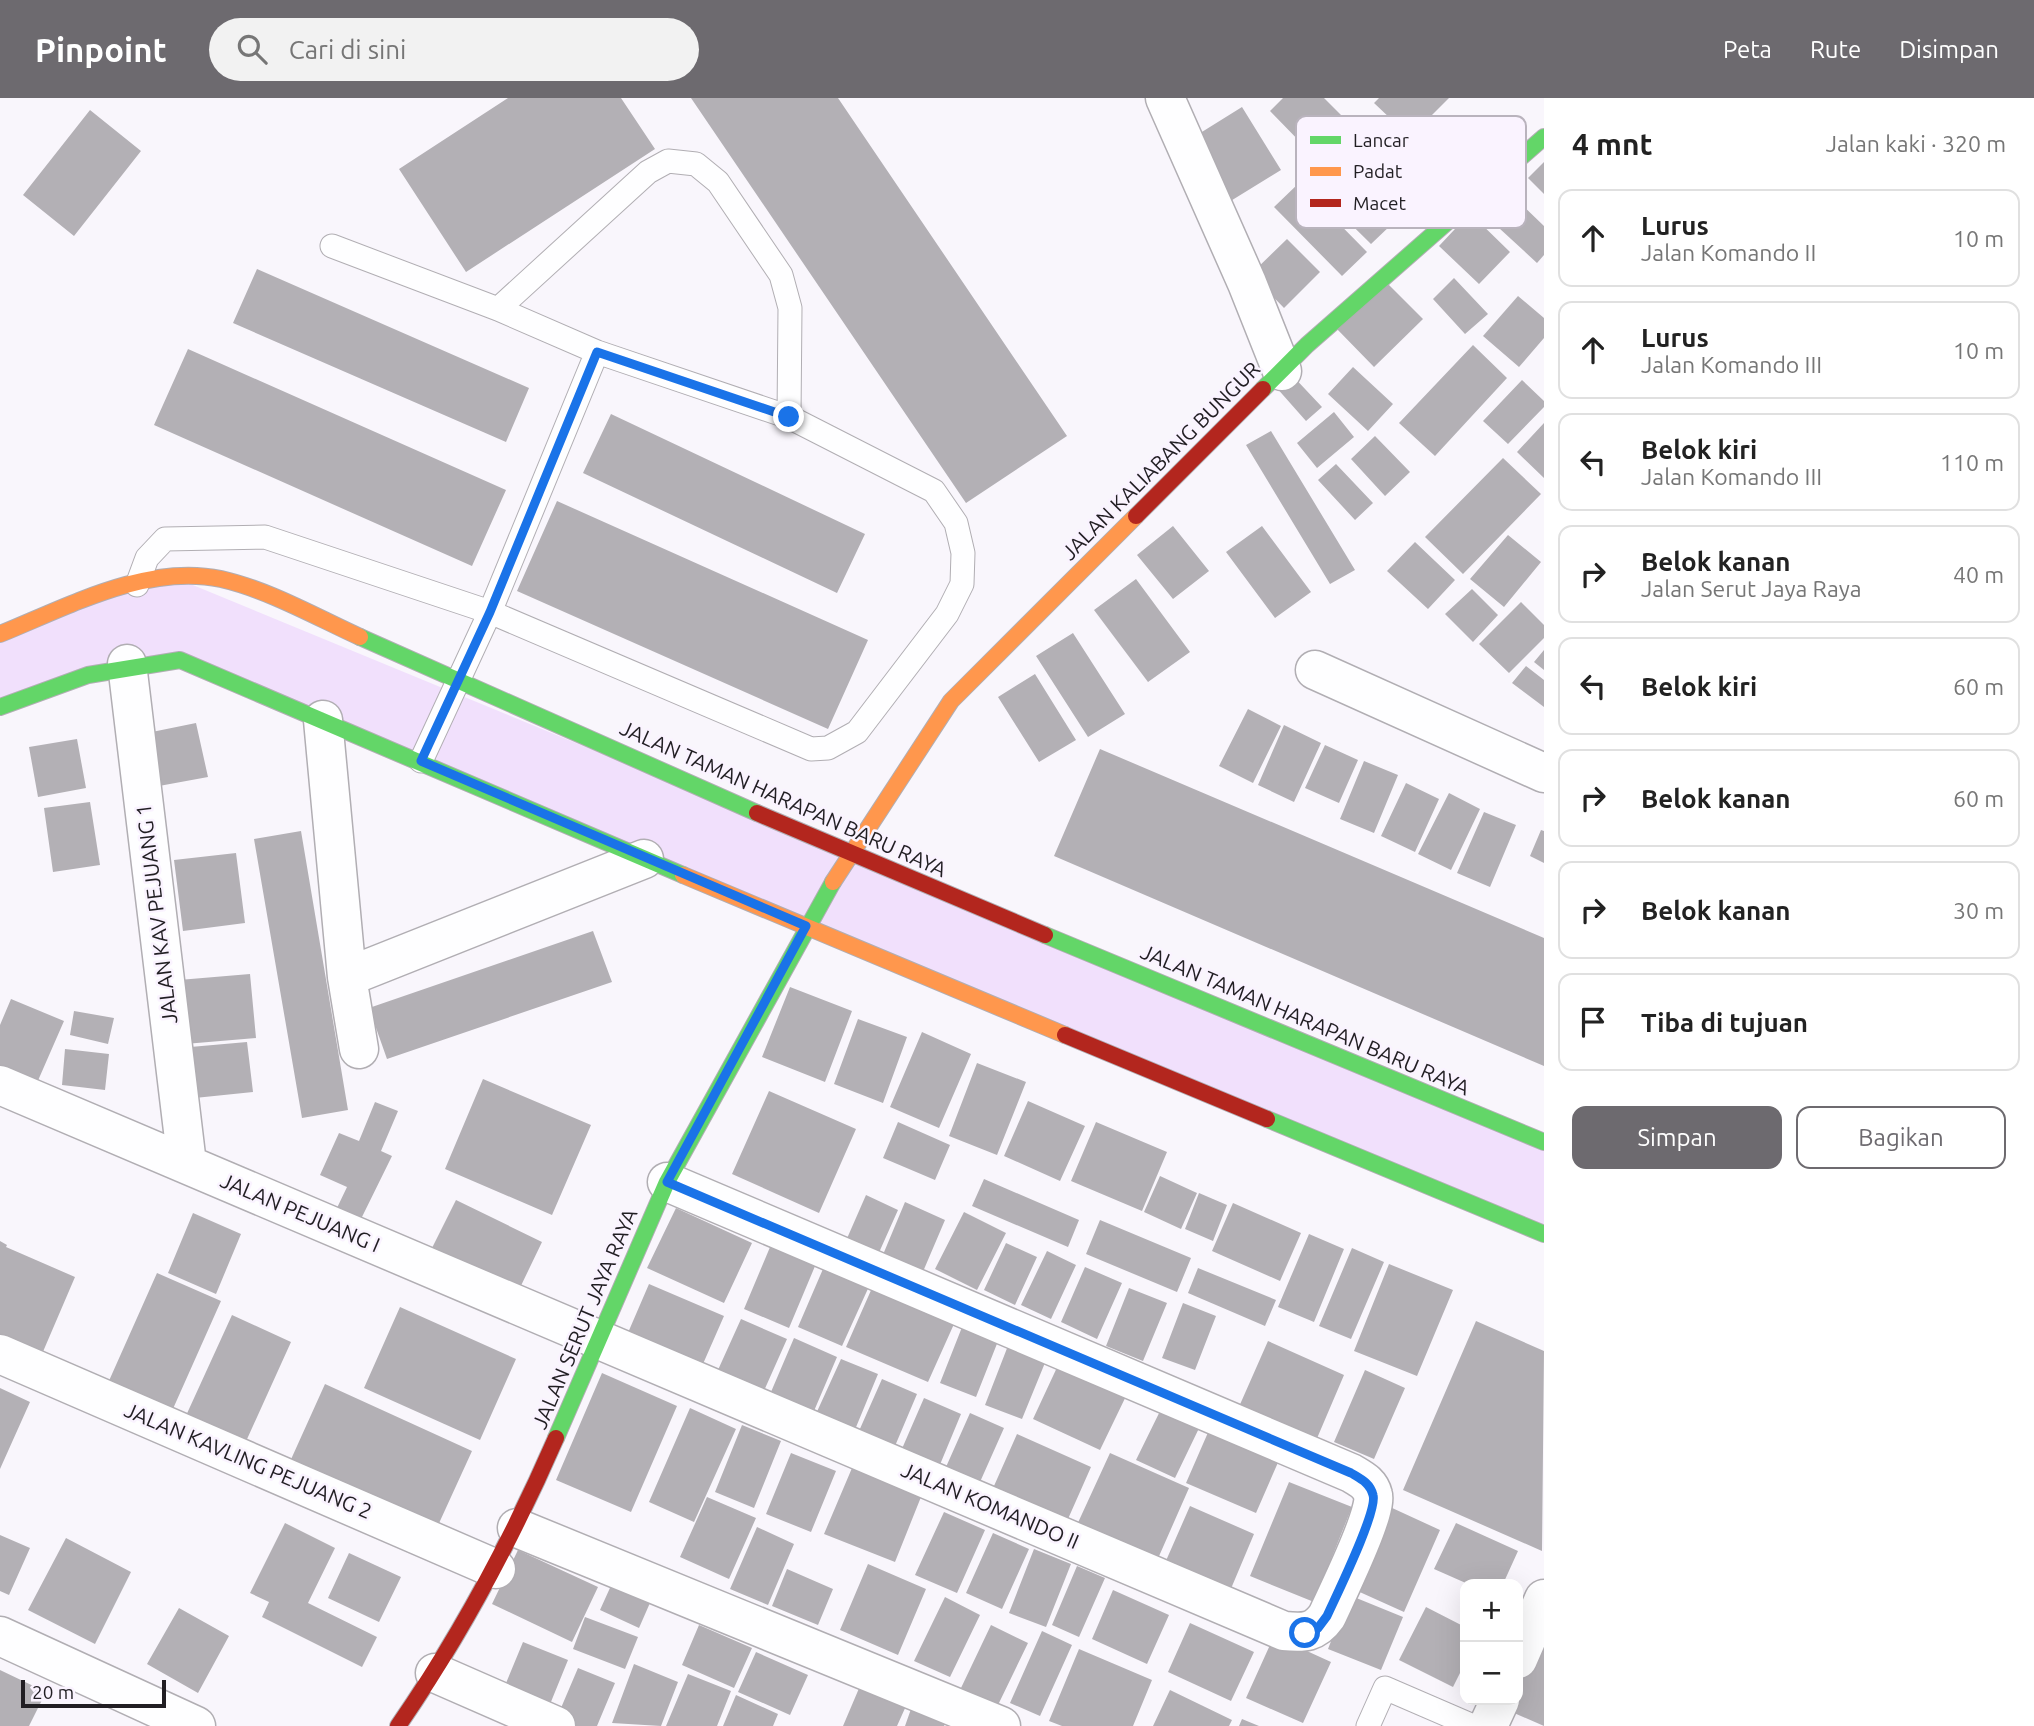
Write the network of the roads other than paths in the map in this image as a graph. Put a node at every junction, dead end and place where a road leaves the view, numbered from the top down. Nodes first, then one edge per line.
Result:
1 (1165, 98) edge
2 (1544, 137) edge
3 (1526, 153) edge
4 (1442, 228) edge
5 (332, 246) dead end
6 (498, 309) junction
7 (597, 352) junction
8 (1282, 371) junction
9 (789, 417) junction
10 (137, 585) junction
11 (490, 612) junction
12 (0, 634) edge
13 (127, 664) junction
14 (1315, 670) dead end
15 (459, 678) junction
16 (0, 707) edge
17 (323, 720) junction
18 (421, 761) junction
19 (1544, 773) edge
20 (850, 854) junction
21 (645, 859) junction
22 (806, 926) junction
23 (347, 976) junction
24 (359, 1049) dead end
25 (0, 1085) edge
26 (1544, 1142) edge
27 (187, 1164) junction
28 (667, 1182) junction
29 (1544, 1234) edge
30 (600, 1342) junction
31 (0, 1354) edge
32 (517, 1528) junction
33 (496, 1569) junction
34 (1544, 1599) edge
35 (0, 1636) edge
36 (1523, 1647) edge
37 (435, 1673) junction
38 (1498, 1705) edge
39 (196, 1726) edge
40 (398, 1726) edge
41 (556, 1726) edge
42 (1001, 1726) edge
43 (1368, 1726) edge
44 (1473, 1726) edge
45 (1488, 1726) edge

1 - 8 street
2 - 3 street, JALAN KALIABANG BUNGUR
4 - 8 street, JALAN KALIABANG BUNGUR
5 - 6 lane
6 - 7 lane
6 - 9 lane
7 - 9 lane
7 - 11 lane
8 - 20 street, JALAN KALIABANG BUNGUR
9 - 11 lane
10 - 11 lane
10 - 12 street, JALAN TAMAN HARAPAN BARU RAYA
10 - 15 street, JALAN TAMAN HARAPAN BARU RAYA
11 - 15 lane
13 - 16 street
13 - 17 street
13 - 27 street, JALAN KAV PEJUANG 1
14 - 19 street
15 - 18 lane
15 - 20 street, JALAN TAMAN HARAPAN BARU RAYA
17 - 18 street
17 - 23 street
18 - 21 street
20 - 22 street, JALAN KALIABANG BUNGUR
20 - 26 street, JALAN TAMAN HARAPAN BARU RAYA
21 - 22 street
21 - 23 street
22 - 28 street, JALAN SERUT JAYA RAYA
22 - 29 street
23 - 24 street
25 - 27 street, JALAN PEJUANG I
27 - 30 street, JALAN PEJUANG I
28 - 30 street, JALAN SERUT JAYA RAYA
28 - 30 street, JALAN KOMANDO II
30 - 32 street, JALAN SERUT JAYA RAYA
31 - 33 street, JALAN KAVLING PEJUANG 2
32 - 33 street, JALAN SERUT JAYA RAYA
32 - 42 street
33 - 37 street, JALAN SERUT JAYA RAYA
34 - 36 street
35 - 39 street
37 - 40 street, JALAN SERUT JAYA RAYA
37 - 41 street
38 - 45 street
43 - 44 lane

